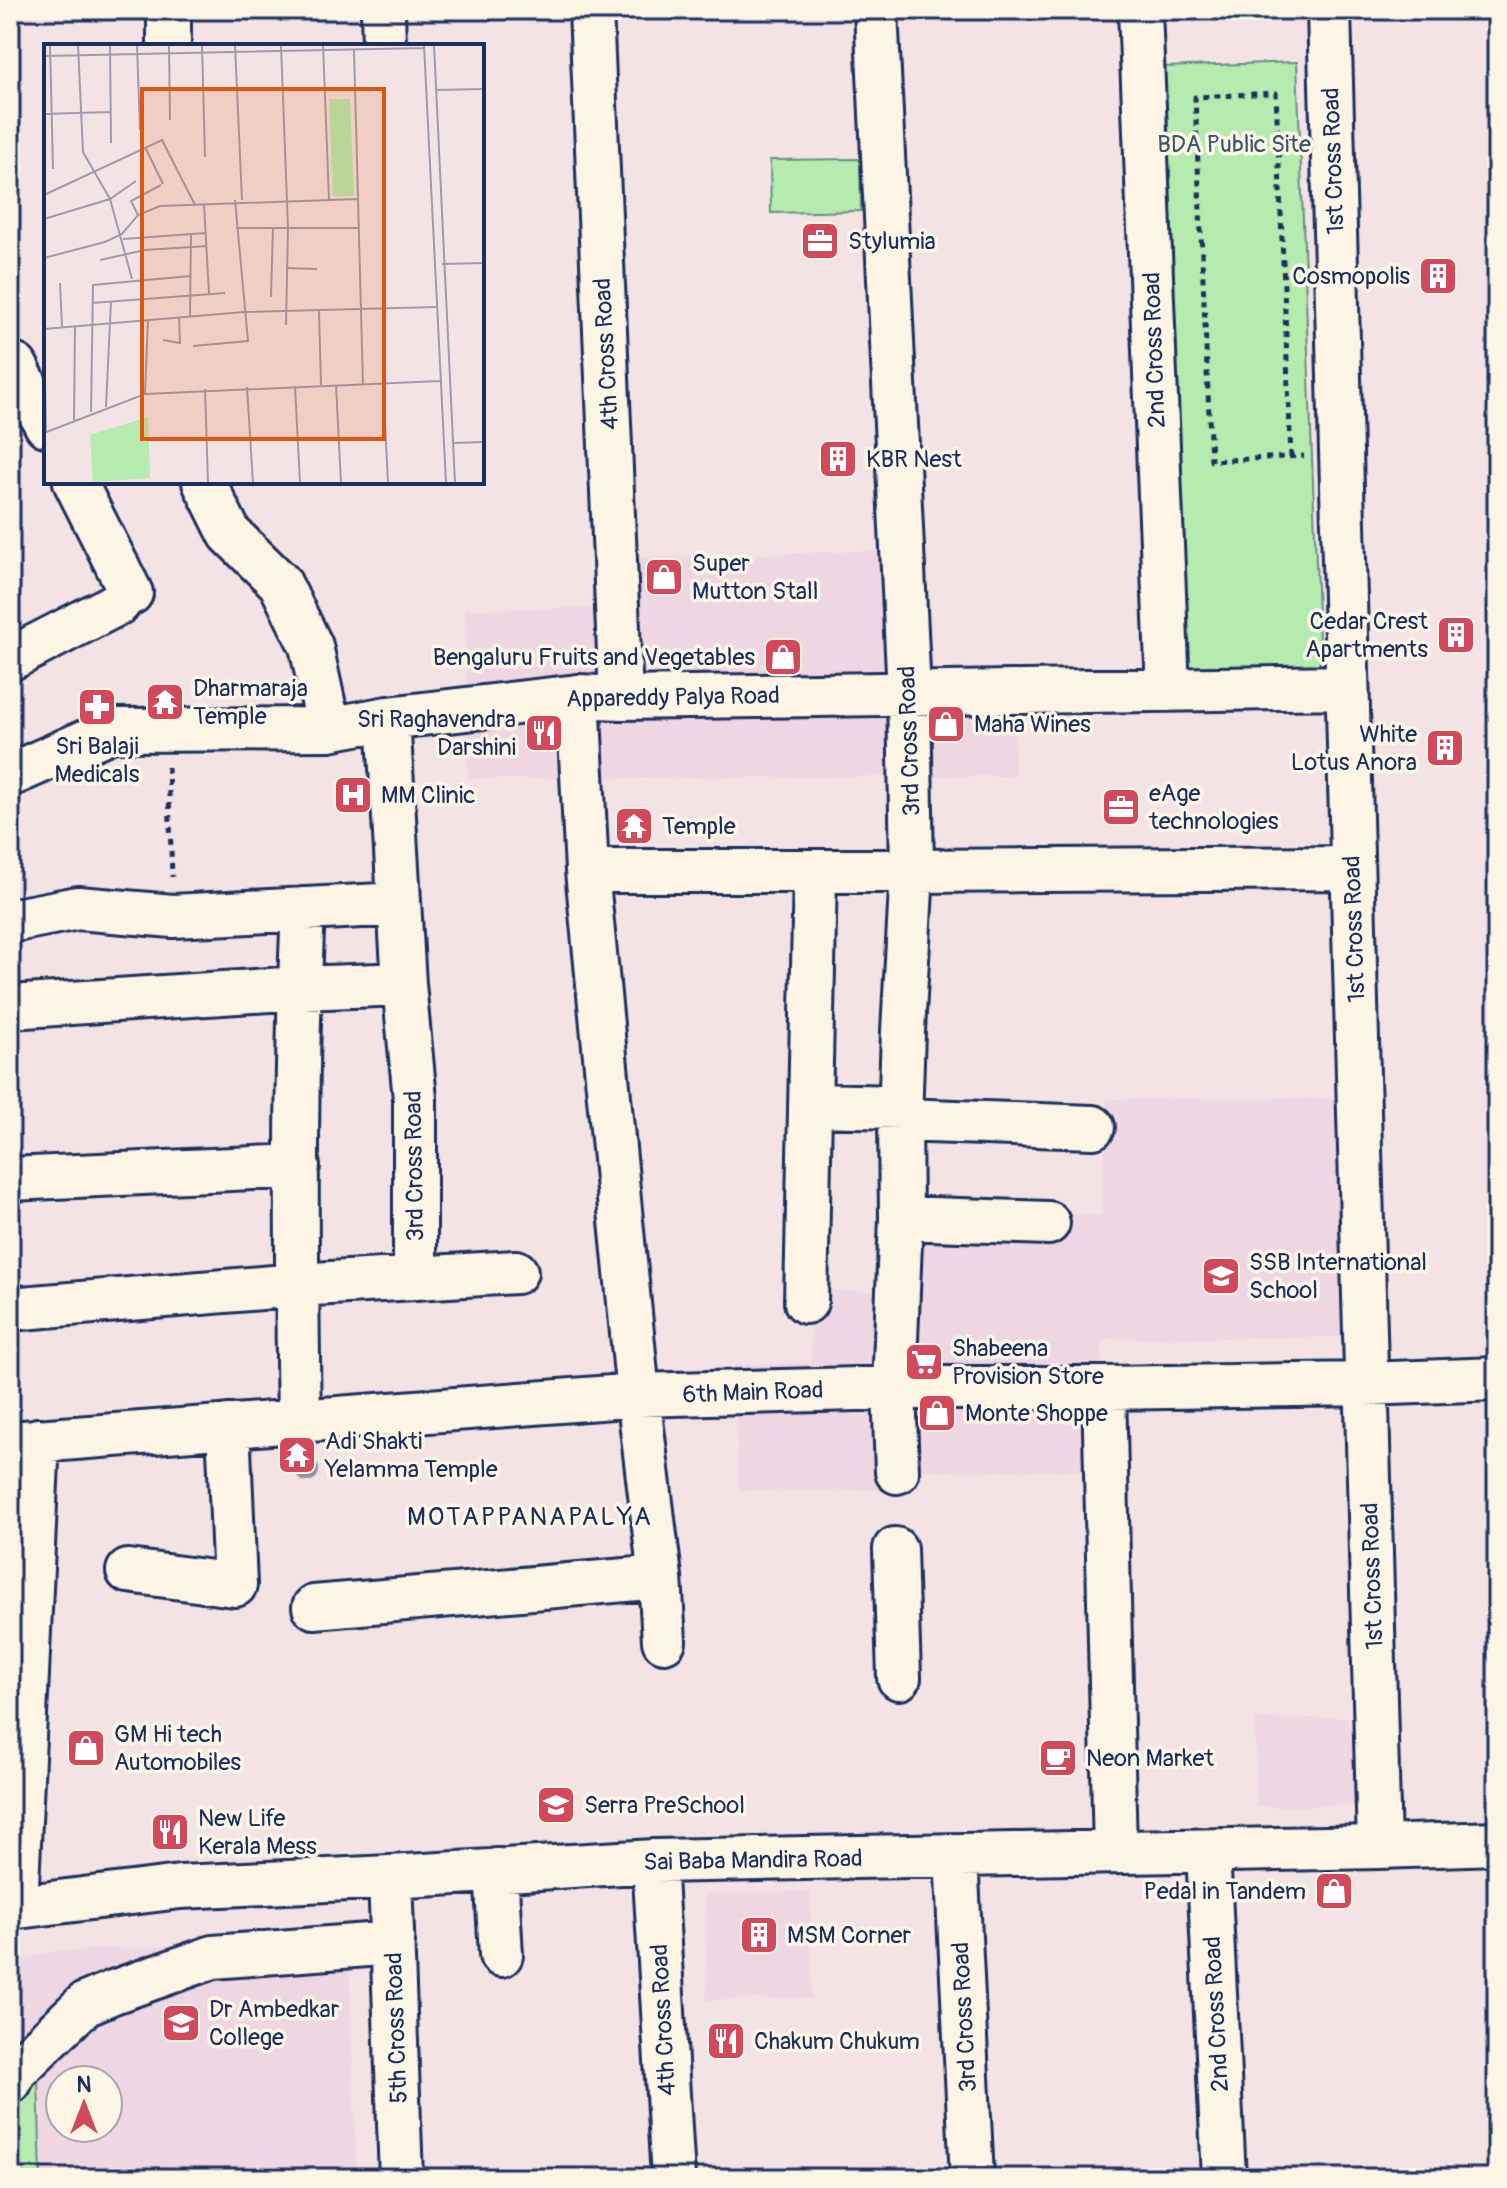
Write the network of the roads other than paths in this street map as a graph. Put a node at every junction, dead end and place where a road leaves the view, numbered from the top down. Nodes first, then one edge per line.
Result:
1 (169, 10) edge
2 (383, 10) edge
3 (591, 10) edge
4 (876, 10) edge
5 (1140, 10) edge
6 (1329, 10) edge
7 (169, 44) edge
8 (384, 44) edge
9 (24, 362) edge
10 (44, 419) edge
11 (76, 484) edge
12 (205, 484) edge
13 (10, 659) edge
14 (1347, 687) junction
15 (1168, 690) junction
16 (909, 693) junction
17 (578, 696) junction
18 (621, 698) junction
19 (388, 718) junction
20 (329, 729) junction
21 (10, 775) edge
22 (1352, 868) junction
23 (587, 871) junction
24 (815, 871) junction
25 (912, 871) junction
26 (399, 904) junction
27 (303, 909) junction
28 (10, 921) edge
29 (404, 984) junction
30 (300, 988) junction
31 (10, 1007) edge
32 (810, 1105) junction
33 (900, 1114) junction
34 (1093, 1127) dead end
35 (298, 1166) junction
36 (10, 1179) edge
37 (901, 1218) junction
38 (1048, 1223) dead end
39 (516, 1272) dead end
40 (415, 1278) junction
41 (297, 1285) junction
42 (806, 1302) dead end
43 (10, 1309) edge
44 (1497, 1379) edge
45 (1366, 1384) junction
46 (894, 1388) junction
47 (1104, 1388) junction
48 (638, 1395) junction
49 (299, 1421) junction
50 (228, 1426) junction
51 (24, 1442) edge
52 (897, 1472) dead end
53 (895, 1549) dead end
54 (128, 1571) dead end
55 (660, 1577) junction
56 (314, 1607) dead end
57 (664, 1641) dead end
58 (899, 1678) dead end
59 (1497, 1843) edge
60 (1379, 1847) junction
61 (1208, 1851) junction
62 (1115, 1852) junction
63 (956, 1856) junction
64 (654, 1861) junction
65 (496, 1870) junction
66 (390, 1877) junction
67 (13, 1907) edge
68 (393, 1943) junction
69 (501, 1955) dead end
70 (10, 2082) edge
71 (401, 2178) edge
72 (673, 2178) edge
73 (972, 2178) edge
74 (1224, 2178) edge

1 - 7 street
2 - 8 street
3 - 18 street, 4th Cross Road
4 - 16 street, 3rd Cross Road
5 - 15 street, 2nd Cross Road
6 - 14 street, 1st Cross Road
9 - 10 street
11 - 13 street
12 - 20 street
14 - 15 street, Appareddy Palya Road
14 - 22 street, 1st Cross Road
15 - 16 street, Appareddy Palya Road
16 - 18 street, Appareddy Palya Road
16 - 25 street, 3rd Cross Road
17 - 18 street, Appareddy Palya Road
17 - 19 street, Appareddy Palya Road
17 - 23 street
19 - 20 street, Appareddy Palya Road
19 - 26 street, 3rd Cross Road
20 - 21 street, Appareddy Palya Road
22 - 25 street
22 - 45 street, 1st Cross Road
23 - 24 street
23 - 48 street
24 - 25 street
24 - 32 street
25 - 33 street, 3rd Cross Road
26 - 27 street
26 - 29 street, 3rd Cross Road
27 - 28 street
27 - 30 street
29 - 30 street
29 - 40 street, 3rd Cross Road
30 - 31 street
30 - 35 street
32 - 33 street
32 - 42 street
33 - 34 street
33 - 37 street, 3rd Cross Road
35 - 36 street
35 - 41 street
37 - 38 street
37 - 46 street, 3rd Cross Road
39 - 40 street
40 - 41 street
41 - 43 street
41 - 49 street
44 - 45 street, 6th Main Road
45 - 47 street, 6th Main Road
45 - 60 street, 1st Cross Road
46 - 47 street, 6th Main Road
46 - 48 street, 6th Main Road
46 - 52 street, 3rd Cross Road
47 - 62 street
48 - 49 street, 6th Main Road
48 - 55 street
49 - 50 street, 6th Main Road
50 - 51 street, 6th Main Road
50 - 54 street
51 - 67 street
53 - 58 street
55 - 56 street
55 - 57 street
59 - 60 street, Sai Baba Mandira Road
60 - 61 street, Sai Baba Mandira Road
61 - 62 street, Sai Baba Mandira Road
61 - 74 street, 2nd Cross Road
62 - 63 street, Sai Baba Mandira Road
63 - 64 street, Sai Baba Mandira Road
63 - 73 street, 3rd Cross Road
64 - 65 street, Sai Baba Mandira Road
64 - 72 street, 4th Cross Road
65 - 66 street, Sai Baba Mandira Road
65 - 69 street
66 - 67 street, Sai Baba Mandira Road
66 - 68 street, 5th Cross Road
68 - 70 street
68 - 71 street, 5th Cross Road

